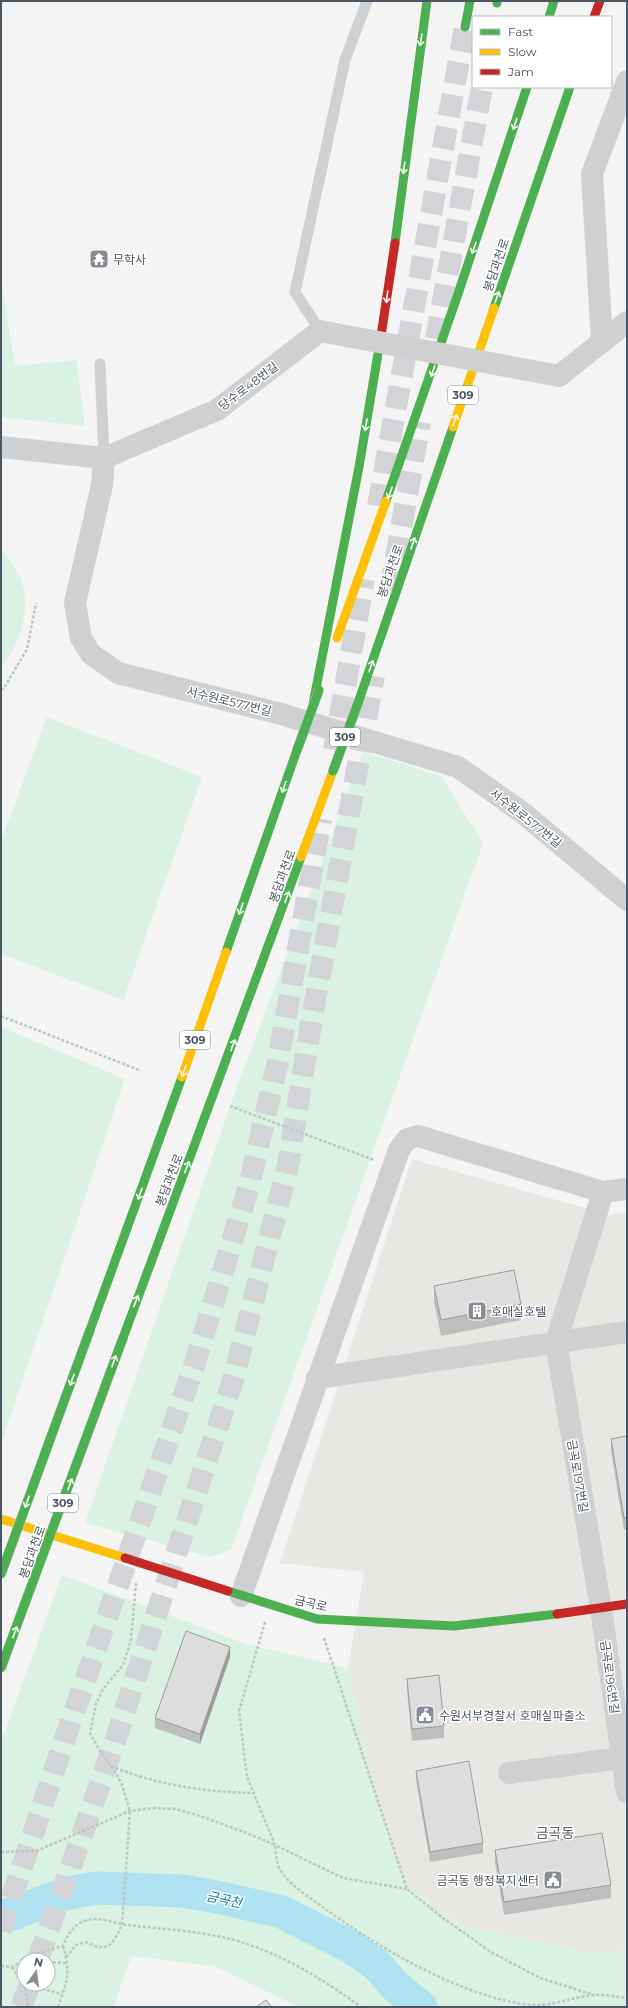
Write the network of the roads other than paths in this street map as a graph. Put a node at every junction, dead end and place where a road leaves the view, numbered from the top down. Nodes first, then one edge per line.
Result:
1 (367, 1) edge
2 (427, 1) edge
3 (470, 1) edge
4 (554, 1) edge
5 (600, 1) edge
6 (549, 16) edge
7 (594, 16) edge
8 (464, 27) tunnel mouth
9 (627, 81) edge
10 (527, 88) edge
11 (570, 88) edge
12 (627, 322) edge
13 (320, 331) junction
14 (602, 342) junction
15 (100, 364) dead end
16 (1, 447) edge
17 (104, 458) junction
18 (313, 704) junction
19 (627, 900) edge
20 (627, 1189) edge
21 (603, 1192) junction
22 (627, 1332) edge
23 (556, 1342) junction
24 (317, 1378) junction
25 (1, 1519) edge
26 (1, 1574) edge
27 (241, 1596) junction
28 (627, 1604) edge
29 (601, 1609) junction
30 (1, 1668) edge
31 (621, 1758) junction
32 (510, 1773) dead end
33 (627, 1792) edge

1 - 13 lane
2 -> 18 main road
3 - 8 main road
4 - 6 main road
5 - 7 main road
9 - 14 street
10 -> 18 main road, 봉담과천로 / 309, bridge
30 -> 11 main road, 봉담과천로 / 309, bridge
12 - 14 street
13 - 14 street, bridge
13 - 17 street, 당수로48번길
15 - 17 lane
16 - 17 street
17 - 19 street, 서수원로577번길
18 -> 26 main road, 봉담과천로 / 309, bridge
20 - 21 street
21 - 23 street, 금곡로197번길
21 - 24 street
22 - 23 street
23 - 24 street
23 - 29 street, 금곡로197번길
24 - 27 street
25 - 27 main road, 금곡로
27 - 29 main road, 금곡로
28 - 29 main road, 금곡로
29 - 31 street, 금곡로196번길
31 - 32 street
31 - 33 street, 금곡로196번길

